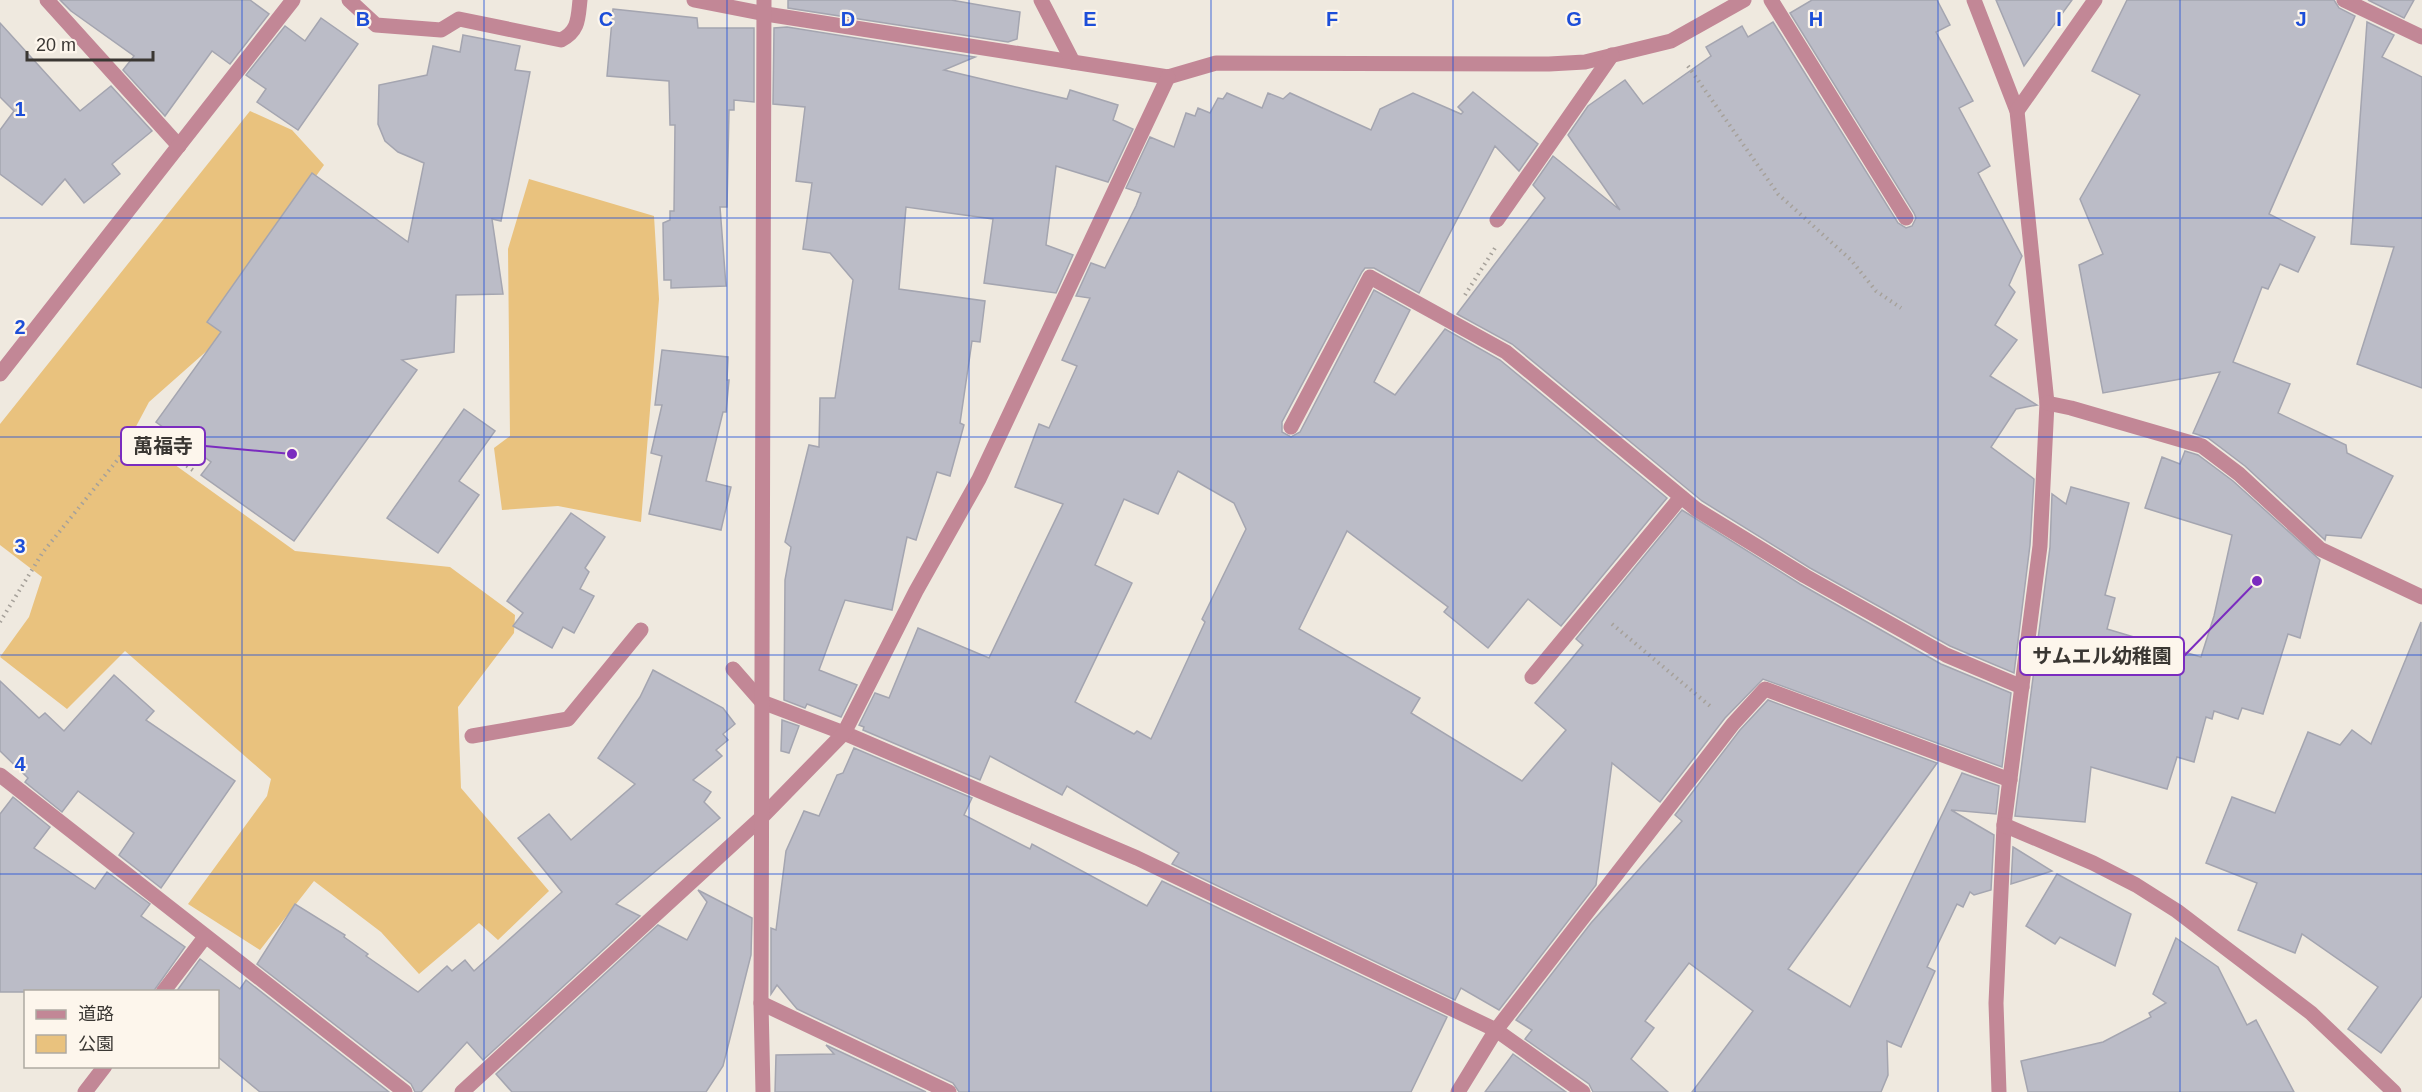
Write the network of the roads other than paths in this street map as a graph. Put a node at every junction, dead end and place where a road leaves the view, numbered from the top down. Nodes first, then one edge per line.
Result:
1 (47, 0) edge
2 (293, 0) edge
3 (349, 0) edge
4 (580, 0) edge
5 (694, 0) edge
6 (1041, 0) edge
7 (1743, 0) edge
8 (1772, 0) edge
9 (1974, 0) edge
10 (2095, 0) edge
11 (2344, 0) edge
12 (765, 7) edge
13 (2422, 38) edge
14 (1612, 55) junction
15 (1073, 62) junction
16 (1168, 77) junction
17 (2017, 111) junction
18 (179, 146) junction
19 (1906, 218) dead end
20 (1497, 220) road end
21 (0, 374) edge
22 (2047, 403) junction
23 (1291, 427) dead end
24 (1681, 497) junction
25 (2422, 597) edge
26 (641, 630) dead end
27 (733, 669) dead end
28 (1532, 677) dead end
29 (2022, 687) junction
30 (762, 702) junction
31 (844, 733) junction
32 (472, 736) dead end
33 (0, 775) edge
34 (2010, 780) junction
35 (761, 818) junction
36 (2004, 825) junction
37 (205, 937) junction
38 (165, 990) edge
39 (761, 1003) junction
40 (1496, 1030) junction
41 (103, 1068) edge
42 (85, 1092) edge
43 (405, 1092) edge
44 (462, 1092) edge
45 (763, 1092) edge
46 (949, 1092) edge
47 (1458, 1092) edge
48 (1583, 1092) edge
49 (1999, 1092) edge
50 (2394, 1092) edge

1 - 18 street
2 - 18 street
3 - 4 street
5 - 12 street
6 - 15 street
7 - 14 street
8 - 19 street
9 - 17 street
10 - 17 street
11 - 13 street
12 - 15 street
12 - 30 street
14 - 16 street
14 - 20 street
15 - 16 street
16 - 31 street
17 - 22 street
18 - 21 street
22 - 25 street
22 - 29 street
23 - 24 street
24 - 28 street
24 - 29 street
26 - 32 street
27 - 30 street
29 - 34 street
30 - 31 street
30 - 35 street
31 - 35 street
31 - 40 street
33 - 37 street
34 - 36 street
34 - 40 street
35 - 39 street
35 - 44 street
36 - 49 street
36 - 50 street
37 - 38 street
37 - 43 street
39 - 45 street
39 - 46 street
40 - 47 street
40 - 48 street
41 - 42 street

